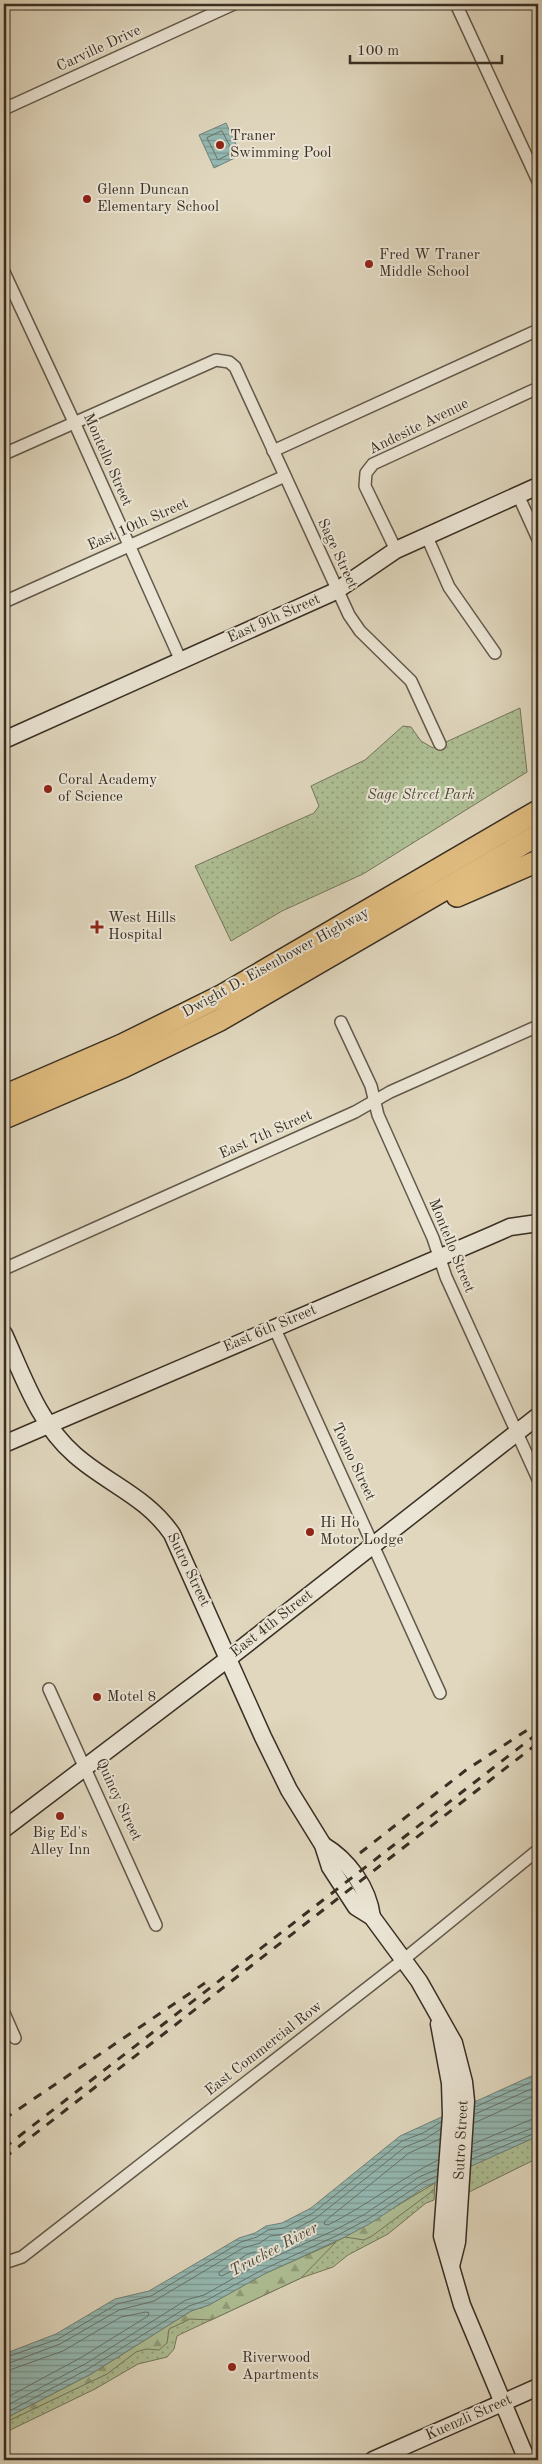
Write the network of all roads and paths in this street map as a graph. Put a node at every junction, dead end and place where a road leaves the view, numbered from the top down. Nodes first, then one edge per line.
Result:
1 (234, 4) edge
2 (456, 4) edge
3 (4, 109) edge
4 (538, 181) edge
5 (4, 272) edge
6 (538, 330) edge
7 (538, 388) edge
8 (74, 422) junction
9 (273, 451) junction
10 (4, 454) edge
11 (285, 476) junction
12 (538, 486) edge
13 (518, 495) junction
14 (427, 537) junction
15 (538, 539) edge
16 (130, 546) junction
17 (396, 550) junction
18 (336, 591) junction
19 (4, 602) edge
20 (495, 653) dead end
21 (181, 660) junction
22 (4, 740) edge
23 (440, 744) dead end
24 (538, 799) edge
25 (538, 811) edge
26 (502, 832) junction
27 (538, 835) edge
28 (538, 861) edge
29 (376, 930) junction
30 (341, 1022) dead end
31 (168, 1023) junction
32 (538, 1026) edge
33 (4, 1080) edge
34 (4, 1096) edge
35 (374, 1101) junction
36 (4, 1118) edge
37 (538, 1222) edge
38 (440, 1257) junction
39 (4, 1269) edge
40 (274, 1327) junction
41 (4, 1334) edge
42 (538, 1416) edge
43 (48, 1425) junction
44 (517, 1433) junction
45 (4, 1444) edge
46 (538, 1480) edge
47 (374, 1543) junction
48 (229, 1658) junction
49 (50, 1689) dead end
50 (440, 1694) dead end
51 (85, 1766) junction
52 (4, 1829) edge
53 (538, 1850) edge
54 (156, 1925) dead end
55 (403, 1960) junction
56 (4, 2013) edge
57 (15, 2038) dead end
58 (4, 2263) edge
59 (538, 2387) edge
60 (502, 2403) junction
61 (373, 2460) edge
62 (527, 2460) edge

1 - 3 street, Carville Drive
2 - 4 street
5 - 8 street, Montello Street
6 - 9 street
7 - 17 street, Andesite Avenue
8 - 9 street, Sage Street
8 - 10 street
8 - 16 street, Montello Street
9 - 11 street, Sage Street
11 - 16 street, East 10th Street
11 - 18 street, Sage Street
12 - 13 street, East 9th Street
13 - 14 street, East 9th Street
13 - 15 street
14 - 17 street, East 9th Street
14 - 20 street
16 - 19 street, East 10th Street
16 - 21 street, Montello Street
17 - 18 street, East 9th Street
18 - 21 street, East 9th Street
18 - 23 street, Sage Street
21 - 22 street, East 9th Street
24 - 26 highway
25 - 26 highway, Dwight D. Eisenhower Highway
26 - 31 highway, Dwight D. Eisenhower Highway
27 - 29 highway, Dwight D. Eisenhower Highway
28 - 29 highway
29 - 36 highway, Dwight D. Eisenhower Highway
30 - 35 street, Montello Street
31 - 33 highway
31 - 34 highway, Dwight D. Eisenhower Highway
32 - 35 street, East 7th Street
35 - 38 street, Montello Street
35 - 39 street, East 7th Street
37 - 38 street, East 6th Street
38 - 40 street, East 6th Street
38 - 44 street, Montello Street
40 - 43 street, East 6th Street
40 - 47 street, Toano Street
41 - 43 street, Sutro Street
42 - 44 street, East 4th Street
43 - 45 street, East 6th Street
43 - 48 street, Sutro Street
44 - 46 street, Montello Street
44 - 47 street, East 4th Street
47 - 48 street, East 4th Street
47 - 50 street, Toano Street
48 - 51 street, East 4th Street
48 - 55 street, Sutro Street
49 - 51 street, Quincy Street
51 - 52 street, East 4th Street
51 - 54 street, Quincy Street
53 - 55 street, East Commercial Row
55 - 58 street, East Commercial Row
55 - 60 street, Sutro Street
56 - 57 street
59 - 60 street, Kuenzli Street
60 - 61 street, Kuenzli Street
60 - 62 street, Sutro Street

